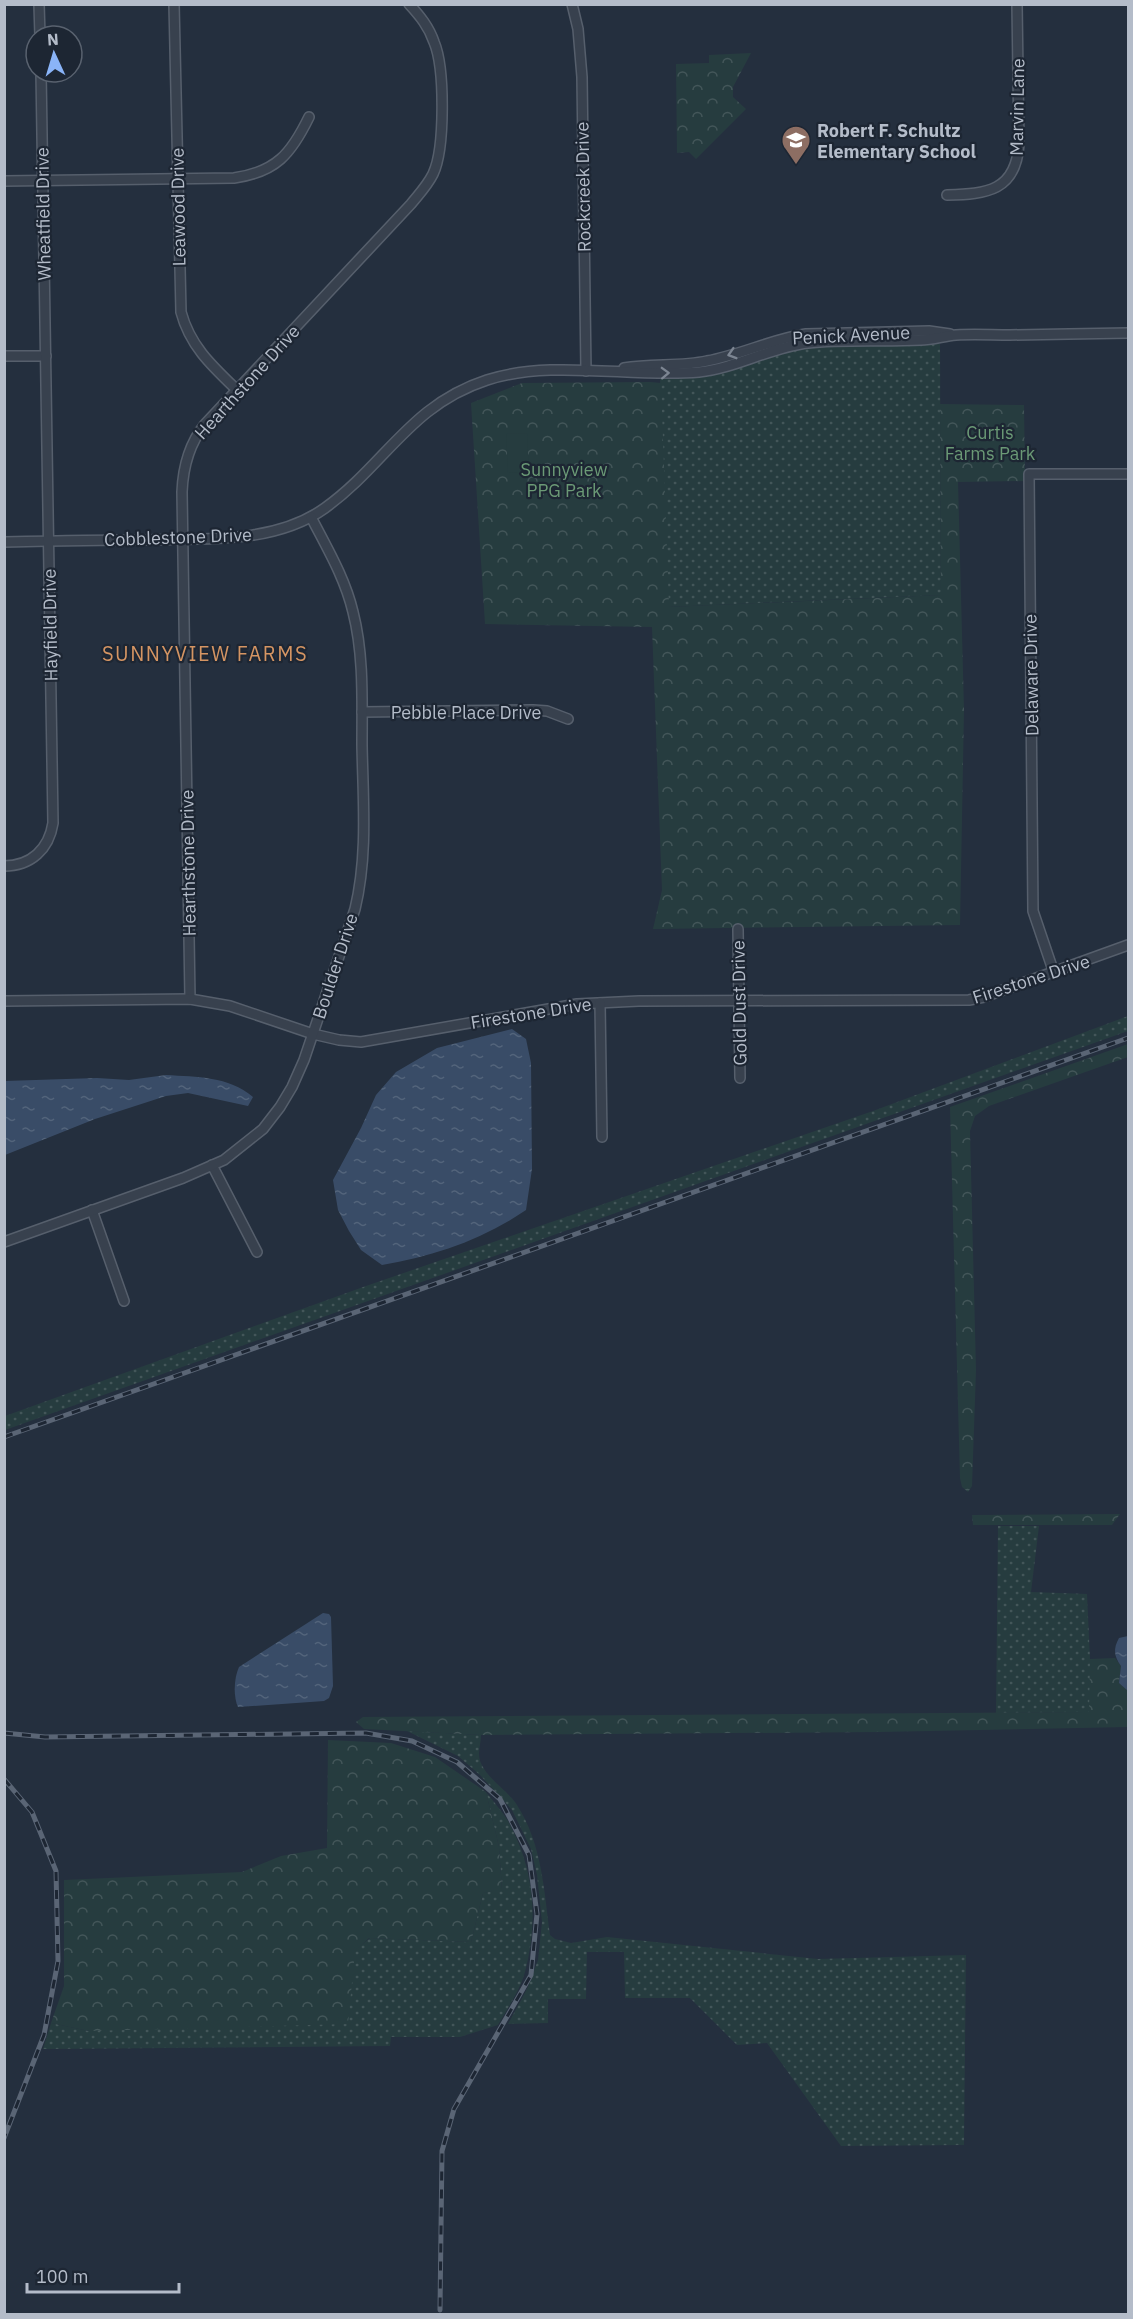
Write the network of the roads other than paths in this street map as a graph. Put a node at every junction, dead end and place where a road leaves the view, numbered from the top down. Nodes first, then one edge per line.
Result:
1 (39, 4) edge
2 (174, 4) edge
3 (409, 4) edge
4 (572, 4) edge
5 (1017, 4) edge
6 (40, 24) edge
7 (40, 84) edge
8 (309, 117) dead end
9 (42, 180) junction
10 (177, 180) junction
11 (4, 181) edge
12 (947, 195) dead end
13 (1128, 333) edge
14 (4, 356) edge
15 (46, 356) junction
16 (586, 371) junction
17 (237, 390) junction
18 (1128, 474) edge
19 (311, 517) junction
20 (183, 539) junction
21 (49, 541) junction
22 (4, 542) edge
23 (362, 712) junction
24 (568, 719) dead end
25 (4, 866) edge
26 (738, 929) dead end
27 (1128, 945) edge
28 (1054, 973) junction
29 (190, 999) junction
30 (4, 1001) edge
31 (740, 1001) junction
32 (600, 1002) junction
33 (313, 1034) junction
34 (740, 1078) dead end
35 (602, 1137) dead end
36 (212, 1165) junction
37 (92, 1210) junction
38 (4, 1242) edge
39 (257, 1252) dead end
40 (124, 1301) dead end

1 - 6 street
2 - 10 street, Leawood Drive
3 - 17 street, Hearthstone Drive
4 - 16 street, Rockcreek Drive
5 - 12 street, Marvin Lane
7 - 9 street, Wheatfield Drive
8 - 10 street
9 - 10 street
9 - 11 street
9 - 15 street, Wheatfield Drive
10 - 17 street, Leawood Drive
13 - 16 street, Penick Avenue
14 - 15 street
15 - 21 street, Hayfield Drive
16 - 19 street, Cobblestone Drive
17 - 20 street, Hearthstone Drive
18 - 28 street, Delaware Drive
19 - 20 street, Cobblestone Drive
19 - 23 street, Boulder Drive
20 - 21 street, Cobblestone Drive
20 - 29 street, Hearthstone Drive
21 - 22 street, Cobblestone Drive
21 - 25 street, Hayfield Drive
23 - 24 street, Pebble Place Drive
23 - 33 street, Boulder Drive
26 - 31 street, Gold Dust Drive
27 - 28 street, Firestone Drive
28 - 31 street, Firestone Drive
29 - 30 street, Firestone Drive
29 - 33 street, Firestone Drive
31 - 32 street, Firestone Drive
31 - 34 street, Gold Dust Drive
32 - 33 street, Firestone Drive
32 - 35 street
33 - 36 street, Boulder Drive
36 - 37 street, Boulder Drive
36 - 39 street
37 - 38 street, Boulder Drive
37 - 40 street

